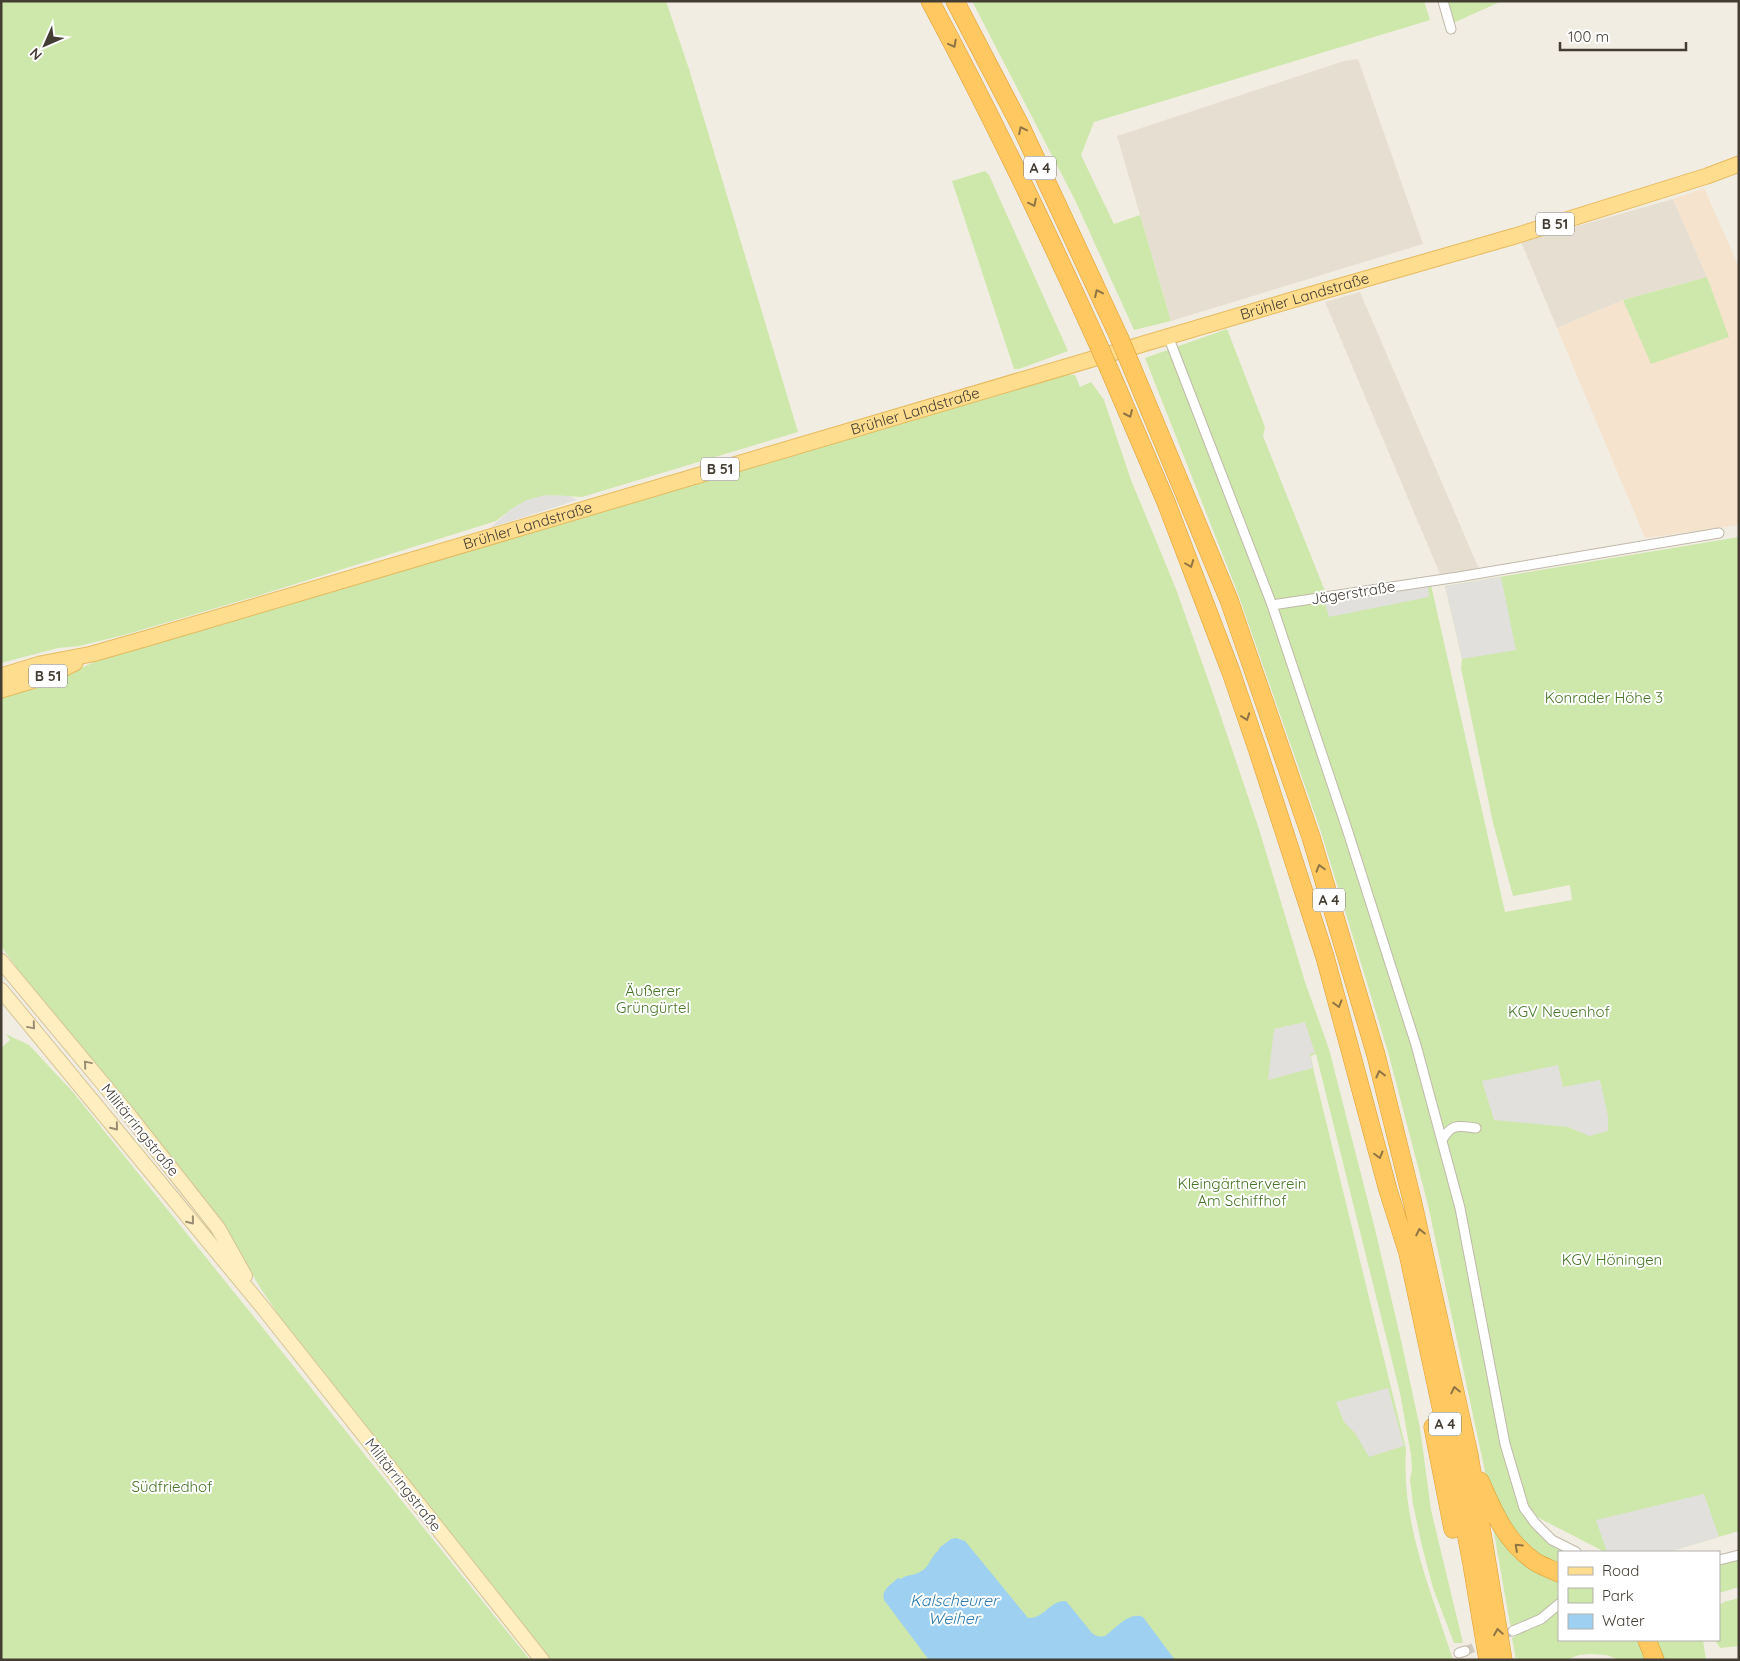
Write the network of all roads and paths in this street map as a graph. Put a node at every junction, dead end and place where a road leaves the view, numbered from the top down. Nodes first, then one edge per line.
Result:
1 (930, 1) edge
2 (955, 1) edge
3 (1443, 1) edge
4 (1451, 28) dead end
5 (1739, 164) edge
6 (1168, 336) junction
7 (1718, 533) dead end
8 (1272, 605) junction
9 (92, 654) junction
10 (1, 676) edge
11 (1, 690) edge
12 (1, 961) edge
13 (1, 990) edge
14 (1476, 1128) dead end
15 (1442, 1140) junction
16 (1388, 1190) junction
17 (264, 1310) junction
18 (1469, 1455) junction
19 (1574, 1551) edge
20 (1739, 1555) edge
21 (1720, 1560) edge
22 (1558, 1573) edge
23 (1558, 1605) edge
24 (1514, 1631) tunnel mouth
25 (1647, 1641) edge
26 (1467, 1655) edge
27 (542, 1660) edge
28 (1488, 1660) edge
29 (1503, 1660) edge
30 (1654, 1660) edge

1 -> 16 highway, A 4, bridge
18 -> 2 highway, A 4, bridge
3 - 4 street
5 - 6 main road, Brühler Landstraße / B 51
6 - 8 street
6 - 9 main road, Brühler Landstraße / B 51
7 - 8 street, Jägerstraße
8 - 15 street
9 - 10 main road, Brühler Landstraße / B 51
9 - 11 main road, Brühler Landstraße / B 51
17 -> 12 main road, Militärringstraße
13 -> 17 main road, Militärringstraße
14 - 15 street
15 - 19 street
16 - 26 highway, A 4
16 - 28 highway, A 4
17 - 27 main road, Militärringstraße
22 -> 18 highway
29 -> 18 highway, A 4
20 - 21 street
23 - 24 street
25 - 30 highway

